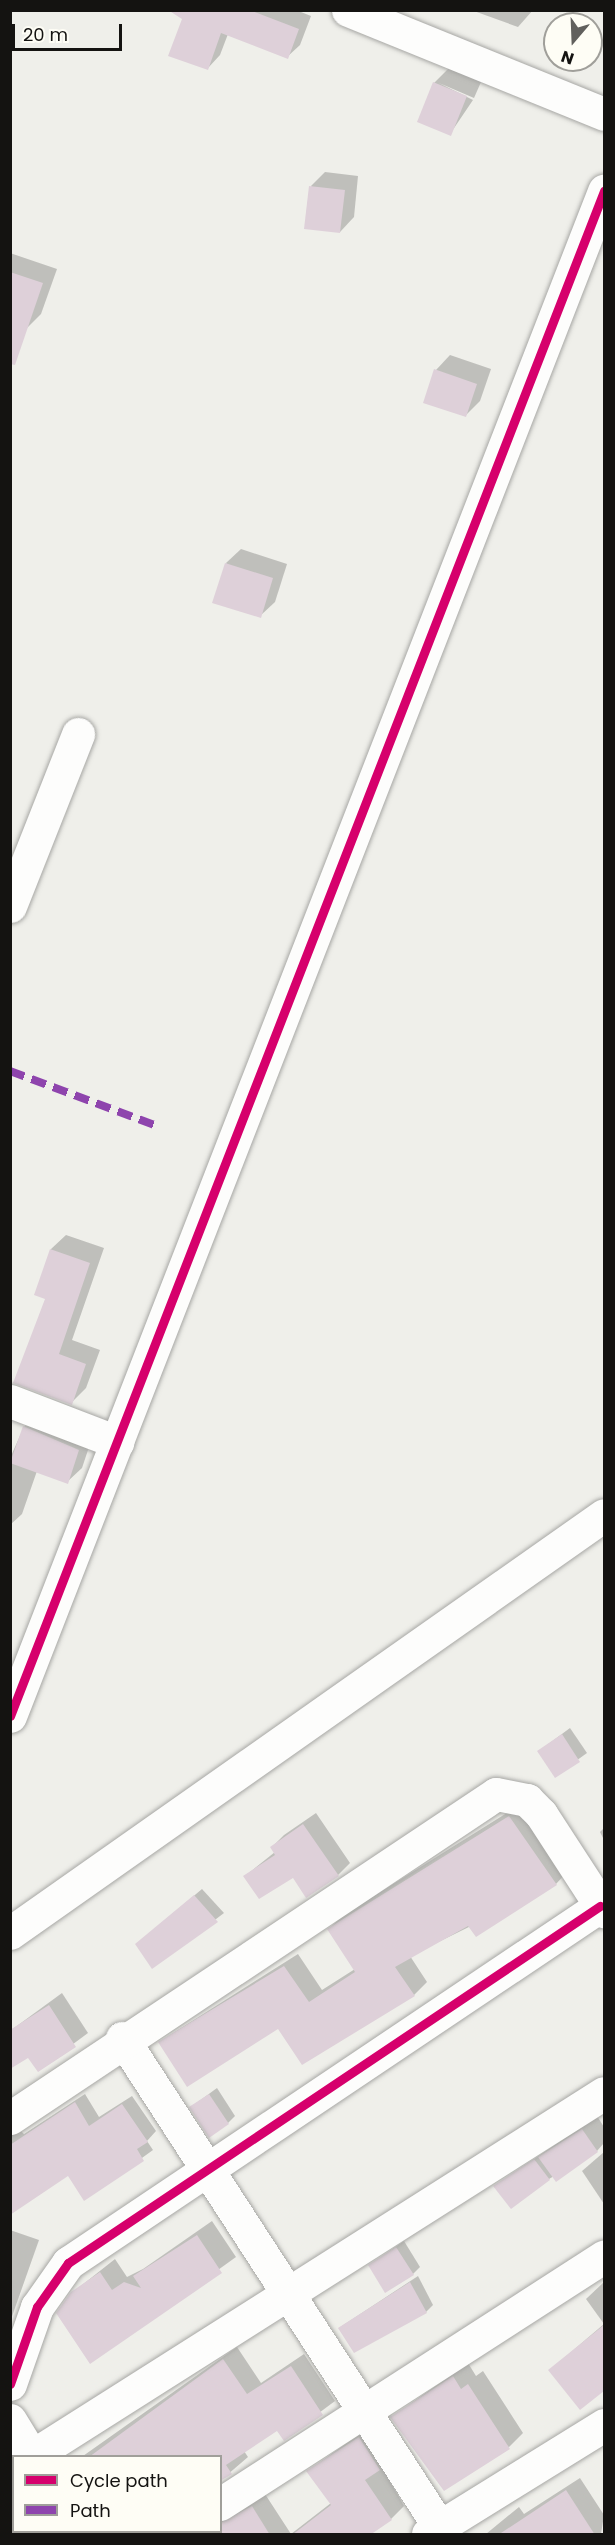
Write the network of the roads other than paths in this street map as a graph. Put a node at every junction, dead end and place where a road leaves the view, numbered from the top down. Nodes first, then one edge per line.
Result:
1 (348, 10) edge
2 (604, 114) edge
3 (604, 191) edge
4 (78, 735) dead end
5 (10, 906) edge
6 (10, 1401) edge
7 (117, 1442) junction
8 (604, 1515) edge
9 (10, 1716) edge
10 (602, 1909) edge
11 (10, 1933) edge
12 (122, 2038) junction
13 (604, 2093) edge
14 (10, 2118) edge
15 (207, 2166) junction
16 (604, 2257) edge
17 (288, 2290) junction
18 (10, 2384) edge
19 (362, 2412) junction
20 (10, 2420) edge
21 (604, 2425) edge
22 (31, 2455) edge
23 (35, 2455) edge
24 (222, 2503) edge
25 (437, 2532) edge

1 - 2 street
3 - 7 street
4 - 5 street
6 - 7 street
7 - 9 street
8 - 11 street
10 - 12 street
10 - 15 street
12 - 14 street
12 - 15 street
13 - 17 street
15 - 17 street
15 - 18 street
16 - 19 street
17 - 19 street
17 - 23 street
19 - 24 street
19 - 25 street
20 - 22 street
21 - 25 street

